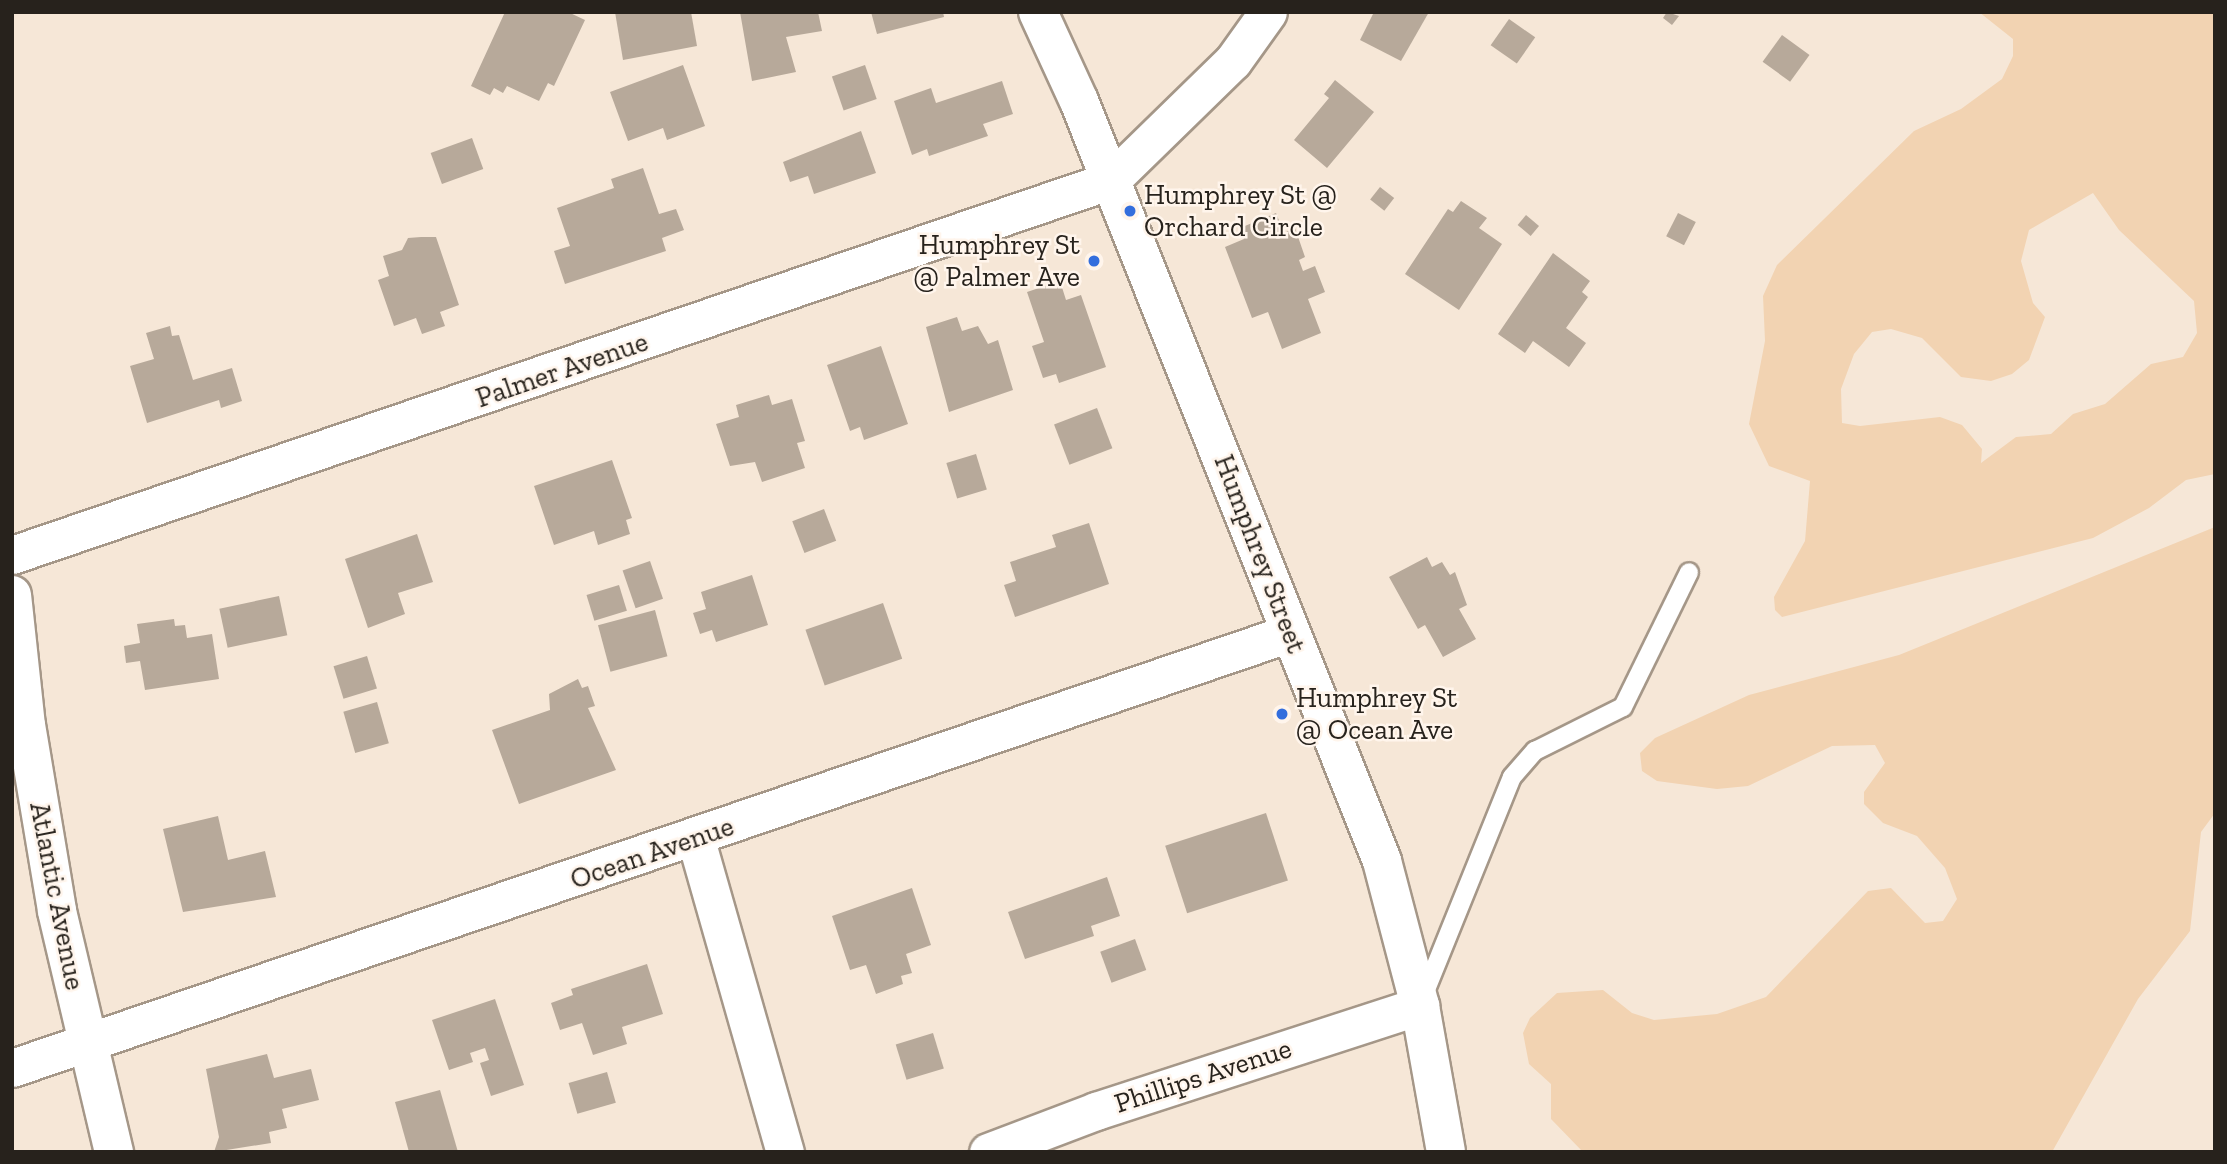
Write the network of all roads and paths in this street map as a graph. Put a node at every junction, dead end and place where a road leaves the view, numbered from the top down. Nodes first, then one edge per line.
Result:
1 (1038, 12) edge
2 (1268, 12) edge
3 (1111, 180) junction
4 (12, 555) edge
5 (1689, 572) dead end
6 (12, 595) edge
7 (1290, 634) junction
8 (696, 839) junction
9 (1420, 1006) junction
10 (88, 1042) junction
11 (12, 1068) edge
12 (114, 1152) edge
13 (785, 1152) edge
14 (988, 1152) edge
15 (1446, 1152) edge

1 - 3 main road, Humphrey Street
2 - 3 street
3 - 4 street, Palmer Avenue
3 - 7 main road, Humphrey Street
5 - 9 lane
6 - 10 main road, Atlantic Avenue
7 - 8 street, Ocean Avenue
7 - 9 main road, Humphrey Street
8 - 10 street, Ocean Avenue
8 - 13 street
9 - 14 street, Phillips Avenue
9 - 15 main road, Humphrey Street
10 - 11 street, Ocean Avenue
10 - 12 main road, Atlantic Avenue

